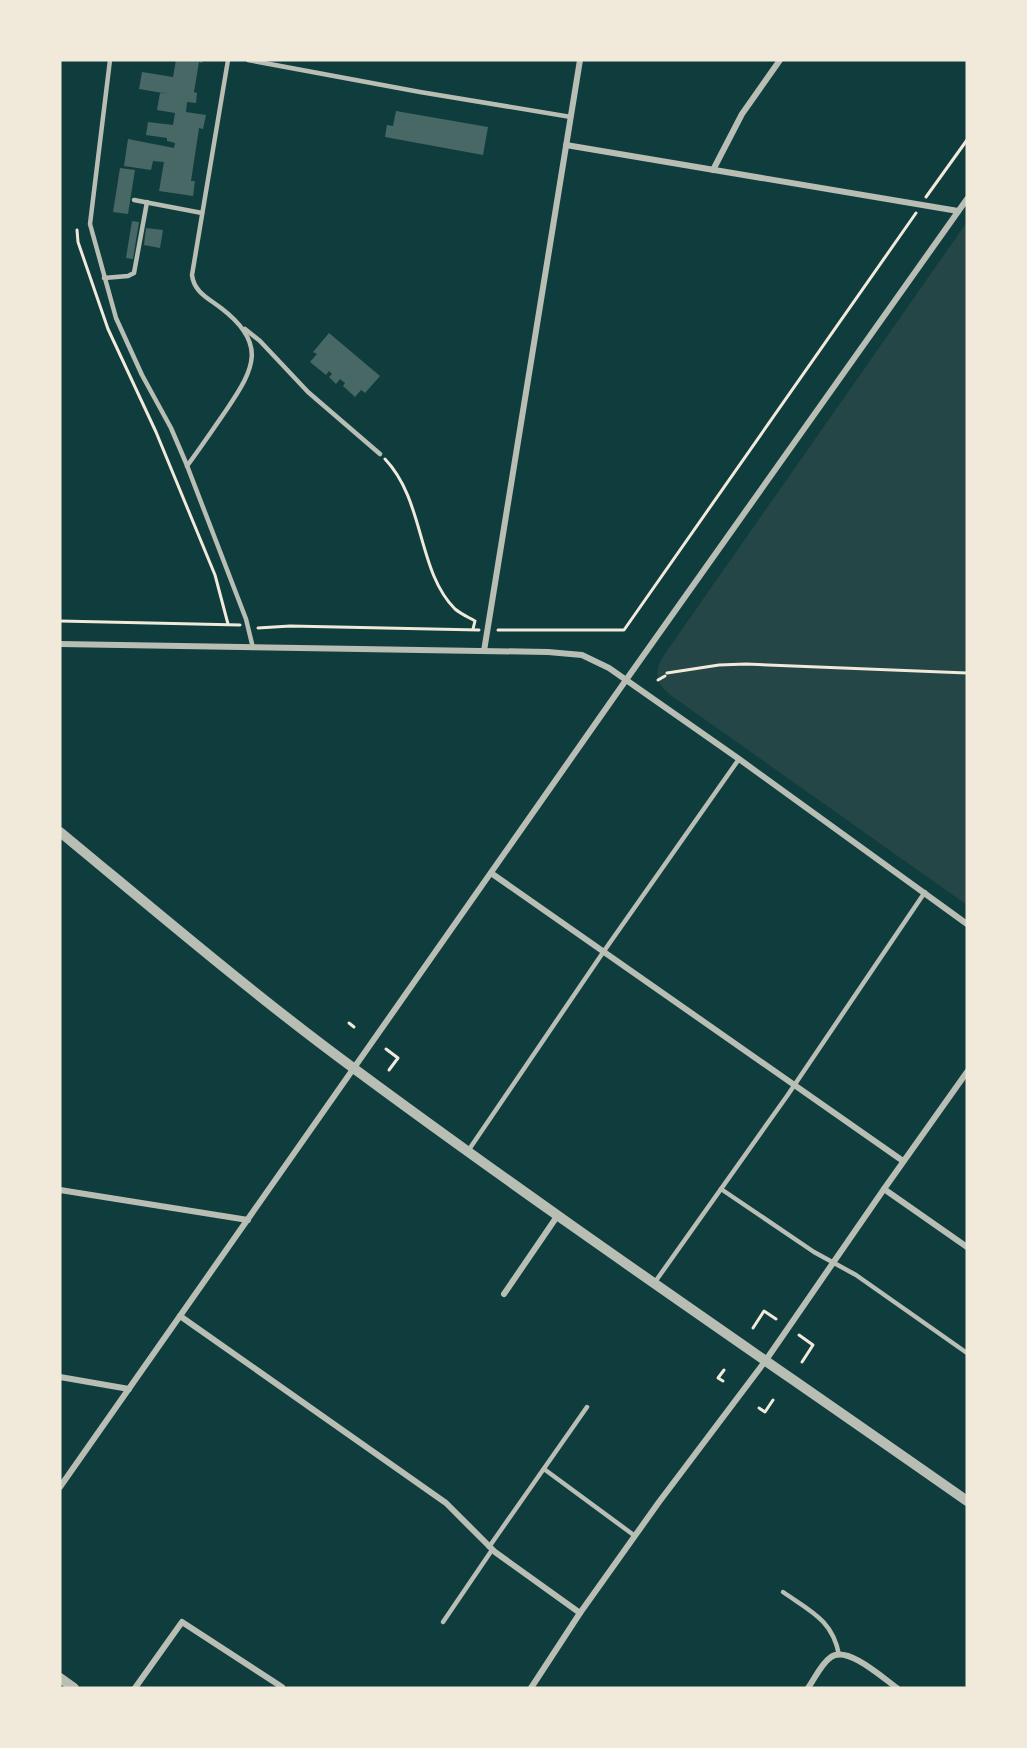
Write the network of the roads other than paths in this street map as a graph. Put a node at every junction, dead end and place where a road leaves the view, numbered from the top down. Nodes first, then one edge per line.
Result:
1 (110, 60) edge
2 (228, 60) edge
3 (248, 60) edge
4 (580, 60) edge
5 (780, 60) edge
6 (571, 117) junction
7 (566, 146) junction
8 (713, 170) junction
9 (967, 199) edge
10 (134, 200) dead end
11 (147, 202) junction
12 (958, 211) junction
13 (202, 213) junction
14 (104, 278) junction
15 (239, 323) junction
16 (380, 454) road end
17 (188, 466) junction
18 (60, 644) edge
19 (253, 648) junction
20 (484, 651) junction
21 (626, 680) junction
22 (739, 759) junction
23 (60, 832) edge
24 (491, 873) junction
25 (925, 892) junction
26 (967, 924) edge
27 (604, 951) junction
28 (354, 1069) junction
29 (967, 1072) edge
30 (794, 1085) junction
31 (468, 1151) junction
32 (903, 1161) junction
33 (722, 1189) junction
34 (884, 1189) junction
35 (60, 1190) edge
36 (558, 1215) junction
37 (248, 1220) junction
38 (967, 1247) edge
39 (834, 1263) junction
40 (655, 1282) junction
41 (504, 1294) dead end
42 (180, 1316) junction
43 (967, 1353) edge
44 (766, 1360) junction
45 (60, 1377) edge
46 (129, 1389) junction
47 (587, 1407) dead end
48 (544, 1469) junction
49 (60, 1487) edge
50 (967, 1501) edge
51 (635, 1536) junction
52 (491, 1548) junction
53 (783, 1592) dead end
54 (580, 1613) junction
55 (443, 1622) dead end
56 (839, 1655) junction
57 (60, 1678) edge
58 (282, 1687) edge
59 (74, 1688) edge
60 (135, 1688) edge
61 (531, 1688) edge
62 (808, 1688) edge
63 (897, 1688) edge

1 - 14 lane
2 - 13 lane
3 - 6 lane
4 - 6 street
5 - 8 street
6 - 7 street
7 - 8 street
7 - 20 street
8 - 12 street
9 - 12 street
10 - 11 lane
11 - 13 lane
11 - 14 lane
12 - 21 street
13 - 15 lane
14 - 17 lane
15 - 16 lane
15 - 17 lane
17 - 19 lane
18 - 19 street
19 - 20 street
20 - 21 street
21 - 22 street
21 - 24 street
22 - 25 street
22 - 27 lane
23 - 28 street
24 - 27 street
24 - 28 street
25 - 26 street
25 - 30 lane
27 - 30 street
27 - 31 lane
28 - 31 street
28 - 37 street
29 - 32 street
30 - 32 street
30 - 33 lane
31 - 36 street
32 - 34 street
33 - 39 lane
33 - 40 lane
34 - 38 street
34 - 39 street
35 - 37 street
36 - 40 street
36 - 41 street
37 - 42 street
39 - 43 lane
39 - 44 street
40 - 44 street
42 - 46 street
42 - 52 street
44 - 50 street
44 - 51 street
45 - 46 street
46 - 49 street
47 - 48 lane
48 - 51 lane
48 - 52 lane
51 - 54 street
52 - 54 street
52 - 55 lane
53 - 56 lane
54 - 61 street
56 - 62 street
56 - 63 street
57 - 59 street
58 - 60 street

